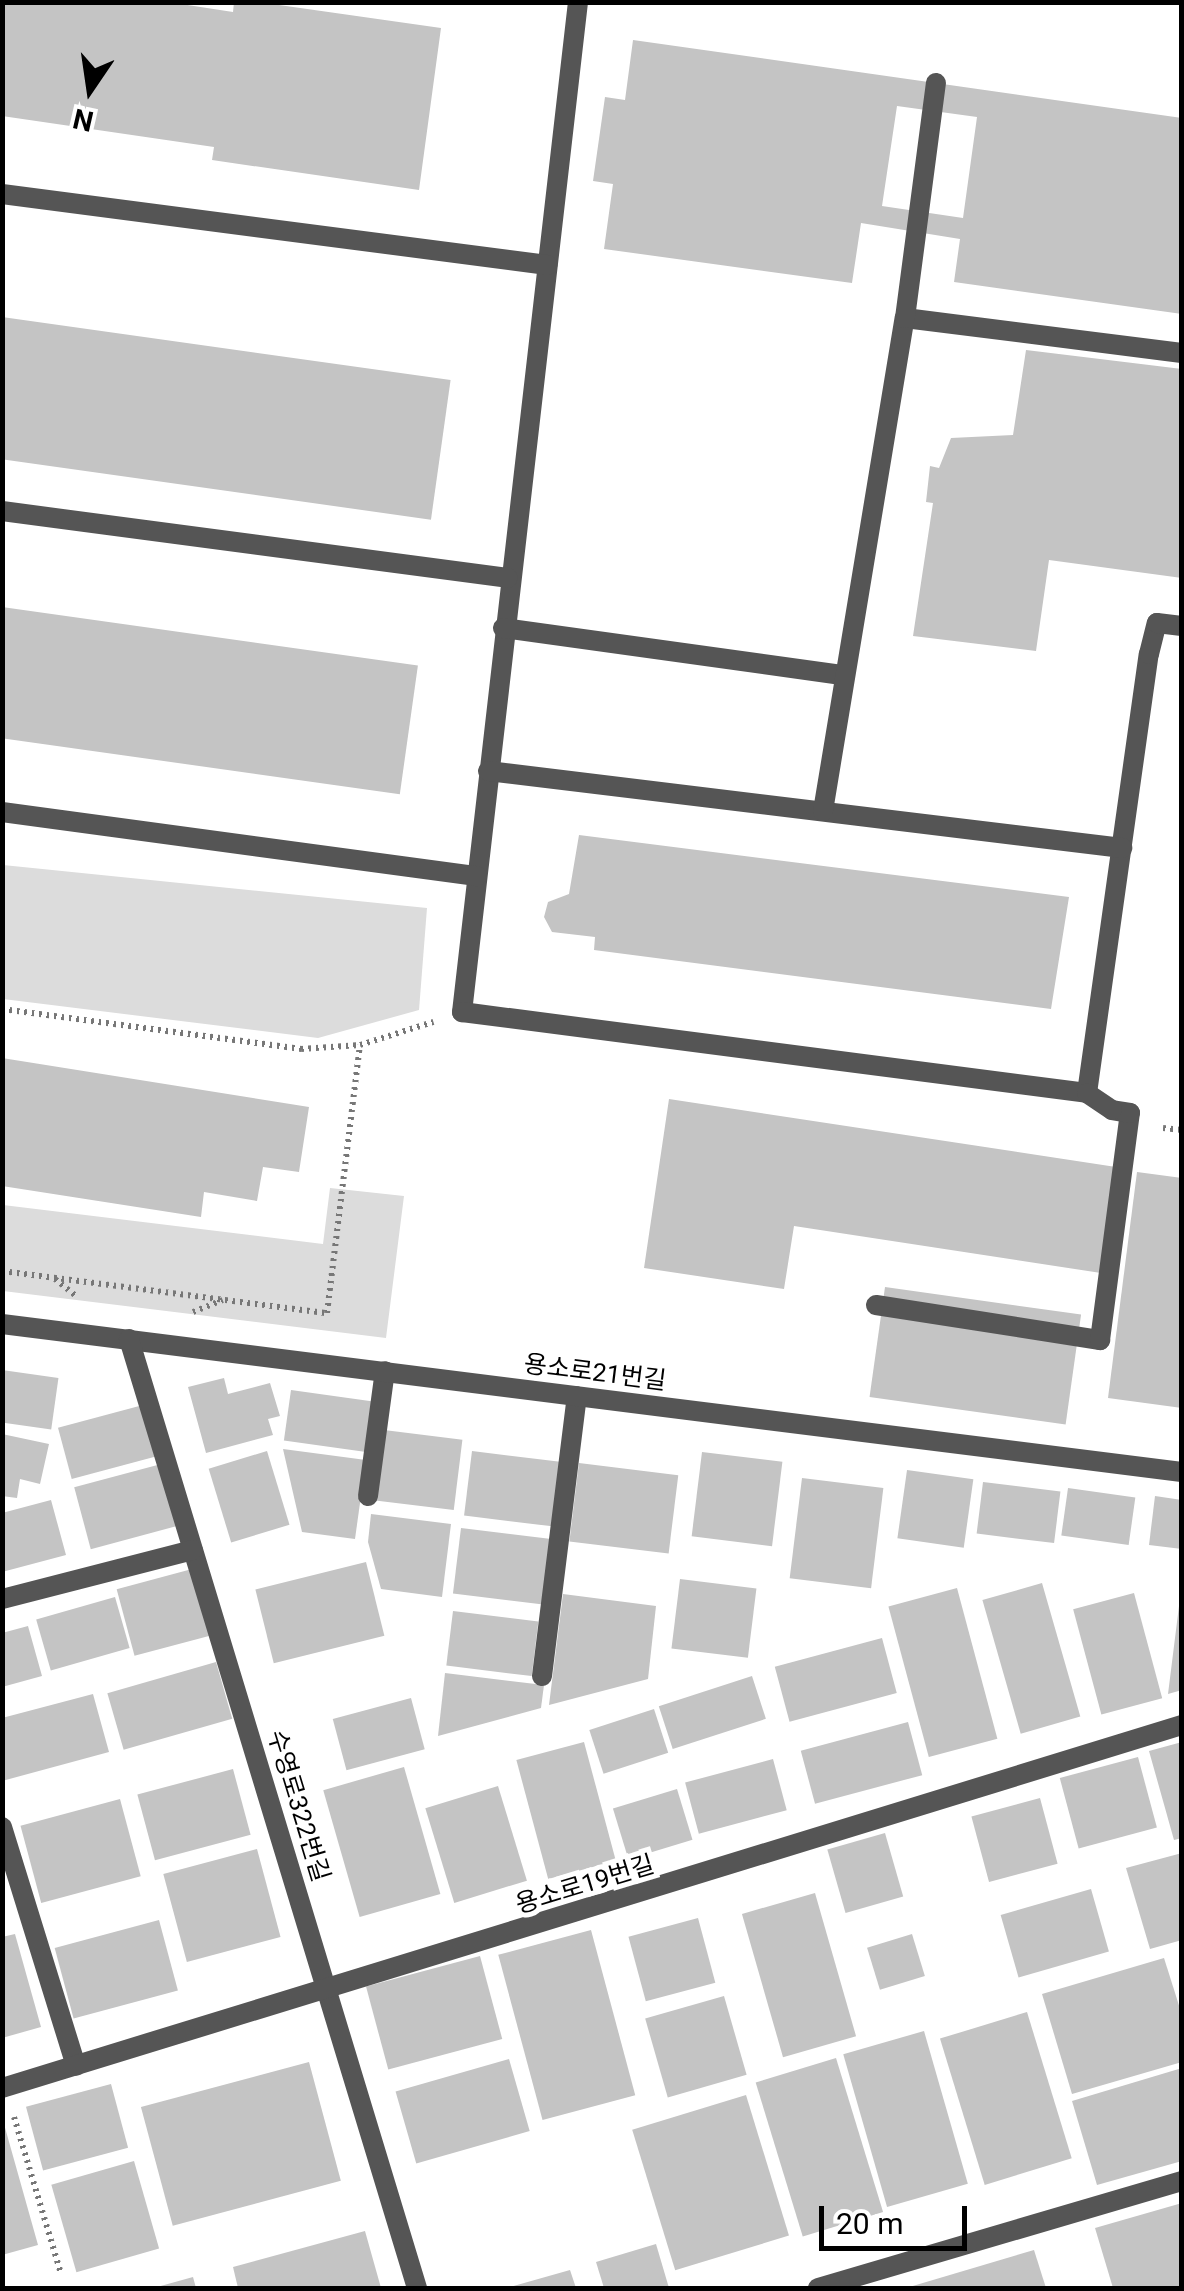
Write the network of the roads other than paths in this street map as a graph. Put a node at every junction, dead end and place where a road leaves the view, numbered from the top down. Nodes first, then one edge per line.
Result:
1 (578, 2) edge
2 (936, 83) dead end
3 (2, 194) edge
4 (547, 265) junction
5 (906, 318) junction
6 (1182, 352) edge
7 (2, 511) edge
8 (508, 578) junction
9 (1182, 626) edge
10 (503, 628) junction
11 (842, 675) junction
12 (488, 771) junction
13 (822, 811) junction
14 (2, 812) edge
15 (1122, 848) junction
16 (477, 876) junction
17 (1087, 1092) junction
18 (876, 1306) dead end
19 (2, 1324) edge
20 (128, 1339) junction
21 (385, 1372) junction
22 (578, 1396) junction
23 (1182, 1472) edge
24 (368, 1496) dead end
25 (193, 1550) junction
26 (2, 1600) edge
27 (542, 1676) dead end
28 (1182, 1725) edge
29 (2, 1826) edge
30 (328, 1992) junction
31 (76, 2066) junction
32 (4, 2088) edge
33 (1182, 2180) edge
34 (417, 2288) edge
35 (818, 2288) edge

1 - 4 street
2 - 5 street
3 - 4 street
4 - 8 street
5 - 6 street
5 - 11 street
7 - 8 street
8 - 10 street
9 - 15 street
10 - 11 street
10 - 12 street
11 - 13 street
12 - 13 street
12 - 16 street
13 - 15 street
14 - 16 street
15 - 17 street
16 - 17 street
17 - 18 street
19 - 20 street, 용소로21번길
20 - 21 street, 용소로21번길
20 - 25 street, 수영로322번길
21 - 22 street, 용소로21번길
21 - 24 street
22 - 23 street, 용소로21번길
22 - 27 street
25 - 26 street
25 - 30 street, 수영로322번길
28 - 30 street, 용소로19번길
29 - 31 street
30 - 31 street, 용소로19번길
30 - 34 street, 수영로322번길
31 - 32 street, 용소로19번길
33 - 35 street

